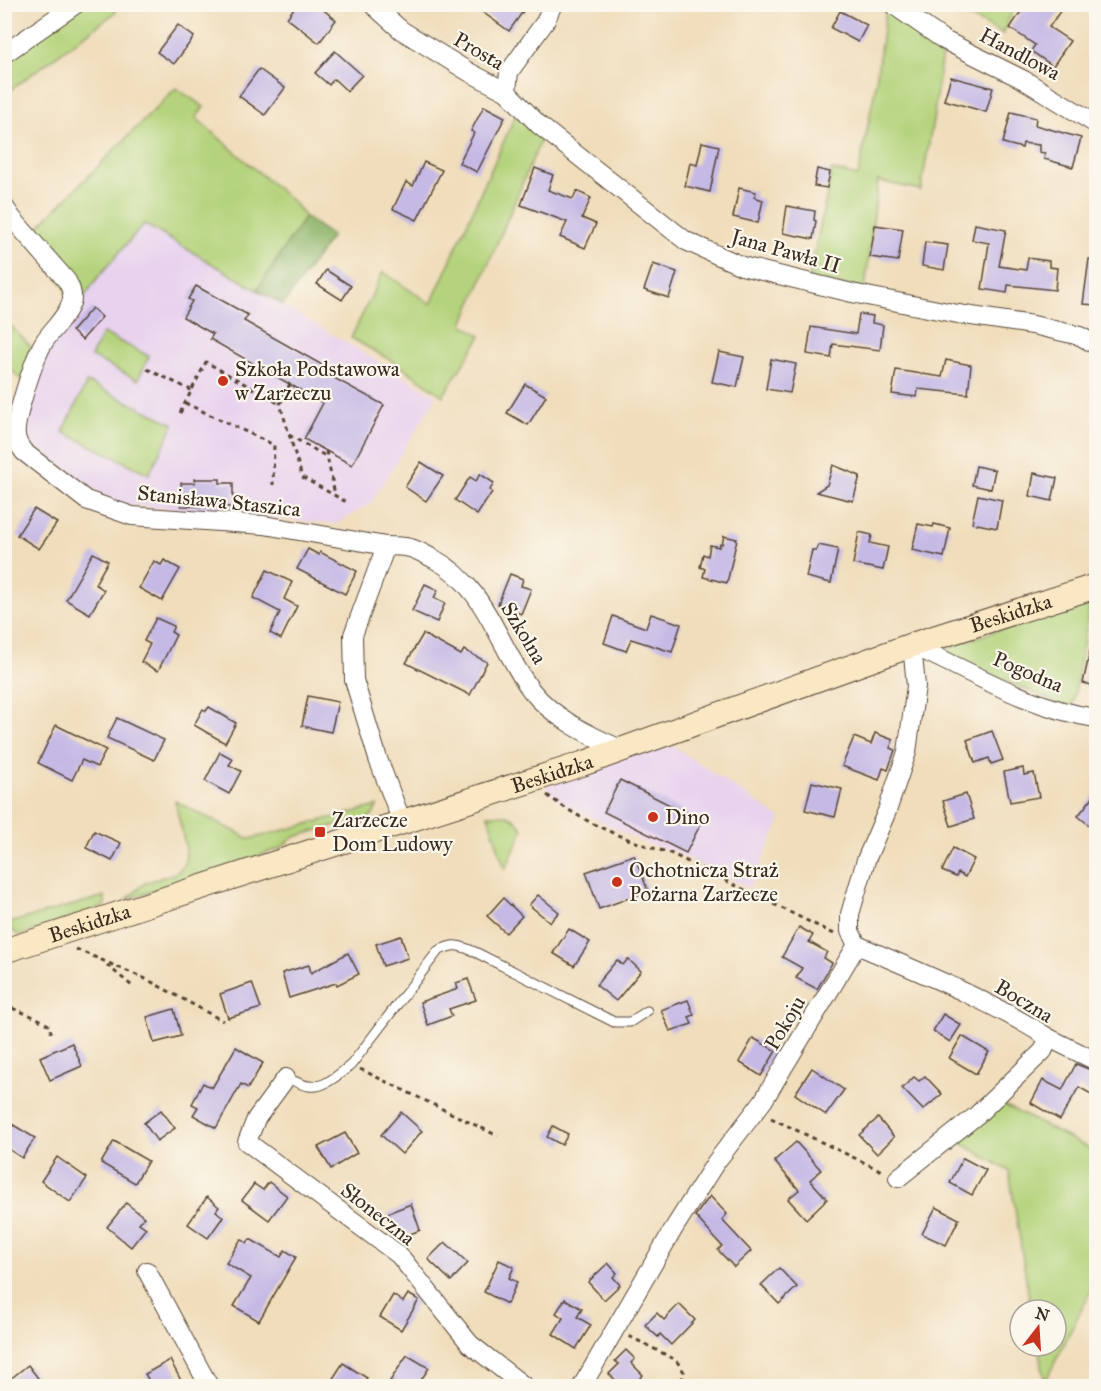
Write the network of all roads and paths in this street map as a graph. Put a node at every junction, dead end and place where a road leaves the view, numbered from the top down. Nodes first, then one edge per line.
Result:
1 (76, 4) edge
2 (372, 4) edge
3 (553, 4) edge
4 (892, 4) edge
5 (4, 54) edge
6 (507, 92) junction
7 (1096, 124) edge
8 (4, 206) edge
9 (1096, 345) edge
10 (147, 369) dead end
11 (290, 384) dead end
12 (191, 390) junction
13 (185, 403) junction
14 (280, 404) junction
15 (180, 413) dead end
16 (289, 435) junction
17 (326, 451) dead end
18 (327, 457) junction
19 (273, 485) dead end
20 (335, 495) junction
21 (348, 503) dead end
22 (386, 546) junction
23 (1096, 586) edge
24 (912, 645) junction
25 (1096, 718) edge
26 (622, 750) junction
27 (528, 781) junction
28 (402, 822) junction
29 (51, 936) junction
30 (854, 938) junction
31 (4, 951) edge
32 (103, 962) junction
33 (132, 986) dead end
34 (4, 1005) edge
35 (647, 1011) dead end
36 (222, 1021) dead end
37 (51, 1033) dead end
38 (1049, 1038) junction
39 (1096, 1061) edge
40 (351, 1065) junction
41 (286, 1078) joint
42 (756, 1111) junction
43 (498, 1136) dead end
44 (898, 1178) joint
45 (147, 1271) dead end
46 (616, 1330) junction
47 (209, 1386) edge
48 (524, 1386) edge
49 (582, 1386) edge
50 (680, 1386) edge

1 - 5 street
2 - 6 street, Prosta
3 - 6 street
4 - 7 street, Handlowa
6 - 9 street, Jana Pawła II
8 - 22 street, Stanisława Staszica
10 - 12 path
11 - 14 path
12 - 13 path
12 - 14 path
13 - 15 path
13 - 19 path
14 - 16 path
16 - 18 path
16 - 20 path
17 - 18 path
18 - 20 path
20 - 21 path
22 - 26 street, Szkolna
22 - 28 street
23 - 24 street, Beskidzka
24 - 25 street, Pogodna
24 - 26 street, Beskidzka
24 - 30 street, Pokoju
26 - 27 street, Beskidzka
27 - 28 street, Beskidzka
27 - 30 path
28 - 29 street, Beskidzka
29 - 31 street, Beskidzka
29 - 32 path
30 - 38 street, Boczna
30 - 42 street, Pokoju
32 - 33 path
32 - 36 path
34 - 37 path
35 - 40 lane
38 - 39 street
38 - 44 street, Boczna
40 - 41 lane
40 - 43 path
41 - 48 street, Słoneczna
42 - 44 path
42 - 46 street, Pokoju
45 - 47 street
46 - 49 street, Pokoju
46 - 50 path

